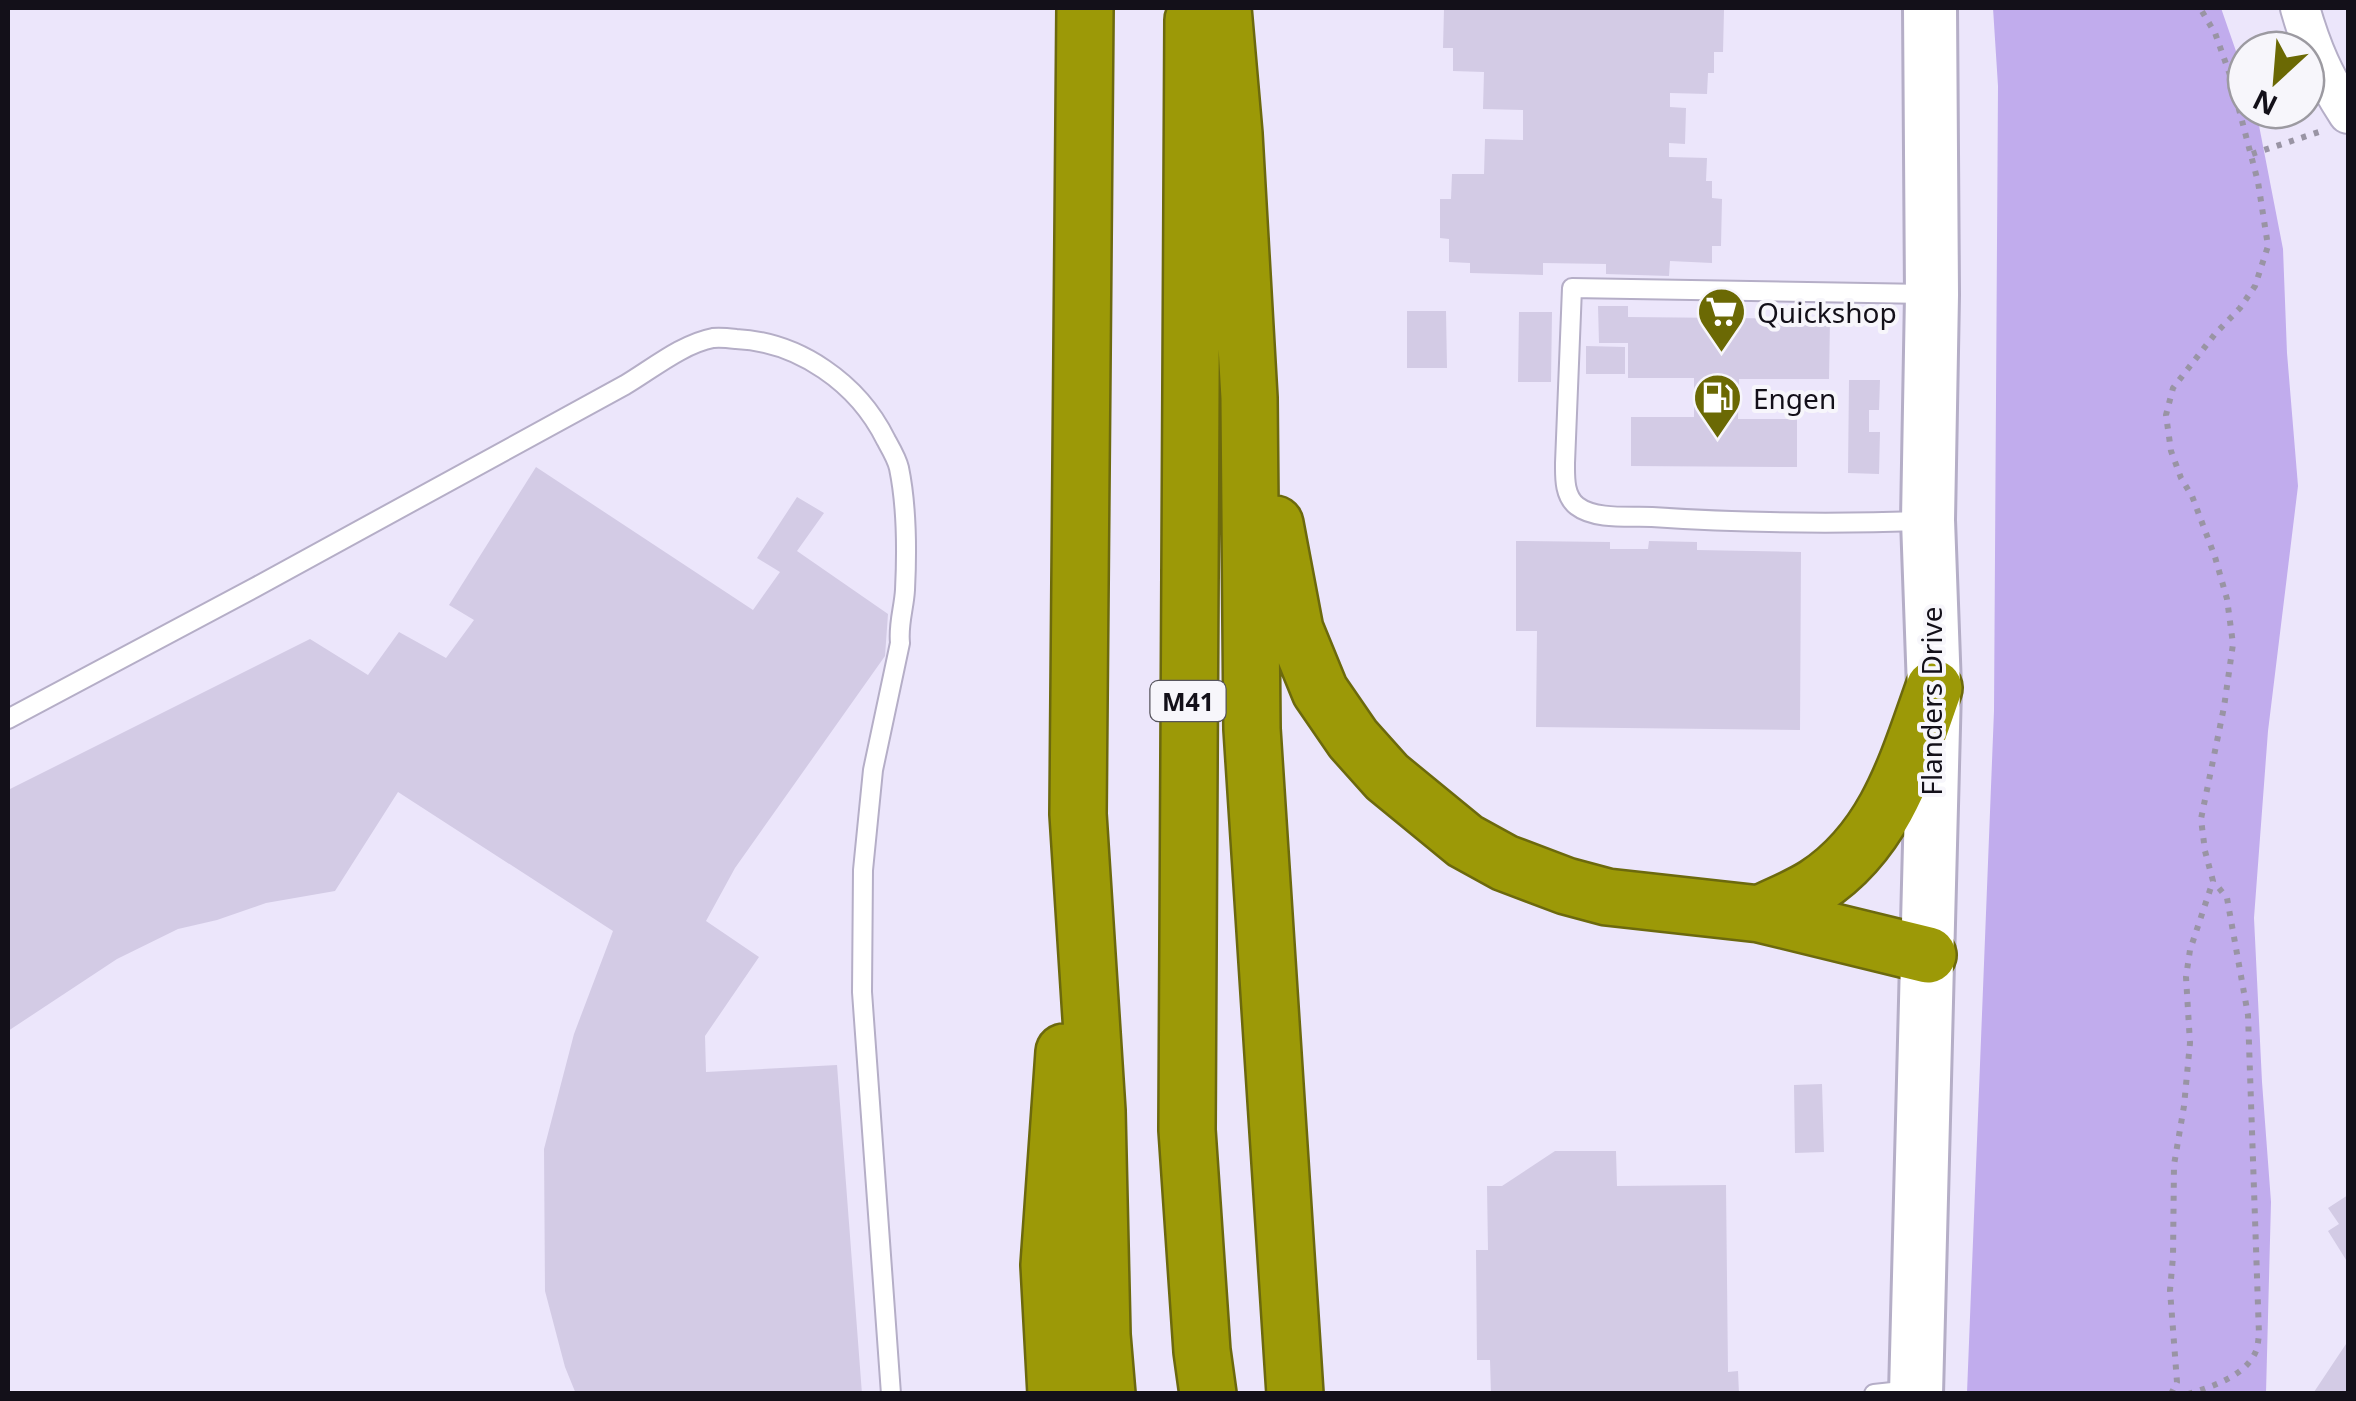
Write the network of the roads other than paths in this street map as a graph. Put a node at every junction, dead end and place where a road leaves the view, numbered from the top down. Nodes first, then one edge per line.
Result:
1 (1086, 8) edge
2 (1193, 8) edge
3 (1222, 8) edge
4 (1930, 8) edge
5 (2300, 8) edge
6 (2340, 121) edge
7 (1932, 294) junction
8 (1249, 398) junction
9 (1928, 520) junction
10 (1934, 688) junction
11 (8, 719) edge
12 (1078, 814) junction
13 (1760, 914) junction
14 (1928, 954) junction
15 (1902, 1392) edge
16 (890, 1394) edge
17 (1056, 1394) edge
18 (1107, 1394) edge
19 (1208, 1394) edge
20 (1295, 1394) edge

1 - 12 highway
2 - 19 highway, M41
3 - 8 highway
4 - 7 street, Flanders Drive
5 - 6 street
7 - 9 street, Flanders Drive
7 - 9 lane
8 - 13 highway
8 - 20 highway
9 - 10 street, Flanders Drive
10 - 13 highway
10 - 14 street, Flanders Drive
11 - 16 lane
12 - 17 highway
12 - 18 highway
13 - 14 highway
14 - 15 street, Flanders Drive

